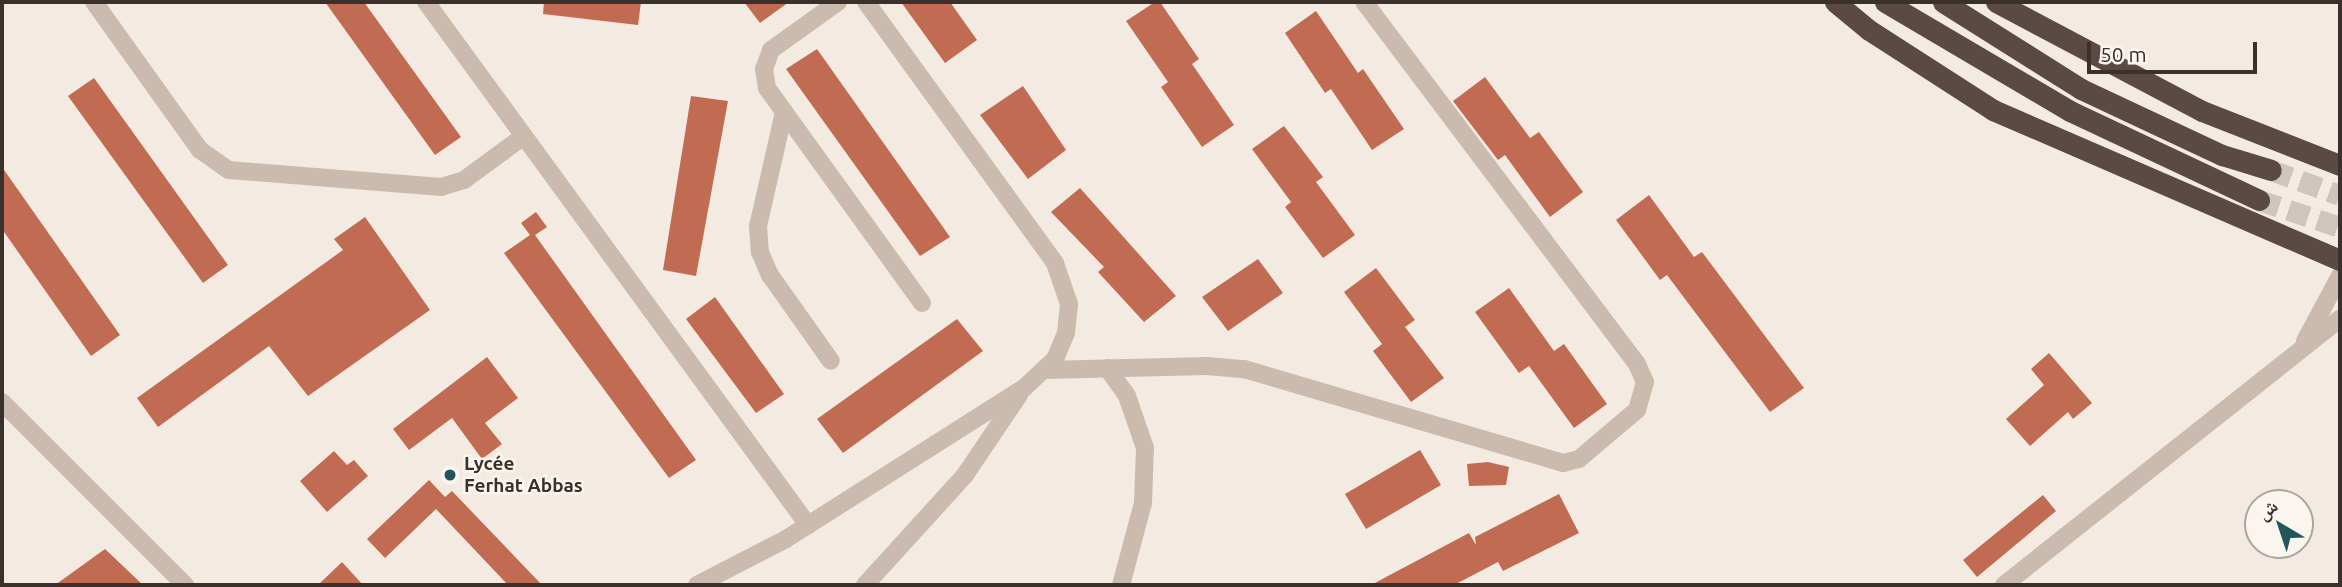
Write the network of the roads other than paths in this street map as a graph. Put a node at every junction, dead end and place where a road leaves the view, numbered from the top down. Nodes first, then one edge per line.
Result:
1 (94, 2) edge
2 (426, 2) edge
3 (838, 2) edge
4 (866, 2) edge
5 (1364, 2) edge
6 (1835, 2) edge
7 (1885, 2) edge
8 (1943, 2) edge
9 (1996, 2) edge
10 (784, 112) junction
11 (524, 136) junction
12 (2340, 165) edge
13 (2271, 170) tunnel mouth
14 (2259, 200) tunnel mouth
15 (2340, 260) edge
16 (2340, 276) edge
17 (922, 303) dead end
18 (2340, 319) edge
19 (2299, 350) junction
20 (831, 361) dead end
21 (1107, 368) junction
22 (1046, 370) junction
23 (1024, 388) junction
24 (2, 402) edge
25 (808, 525) junction
26 (185, 585) edge
27 (697, 585) edge
28 (865, 585) edge
29 (1121, 585) edge
30 (2004, 585) edge

1 - 11 street
2 - 11 street
3 - 10 street
4 - 22 street
5 - 21 street
6 - 15 highway
7 - 14 highway
8 - 13 highway
9 - 12 highway
10 - 17 street
10 - 20 street
11 - 25 street
16 - 19 street
18 - 19 street
19 - 30 street
21 - 22 street
21 - 29 street
22 - 23 street
23 - 25 street
23 - 28 street
24 - 26 street
25 - 27 street

